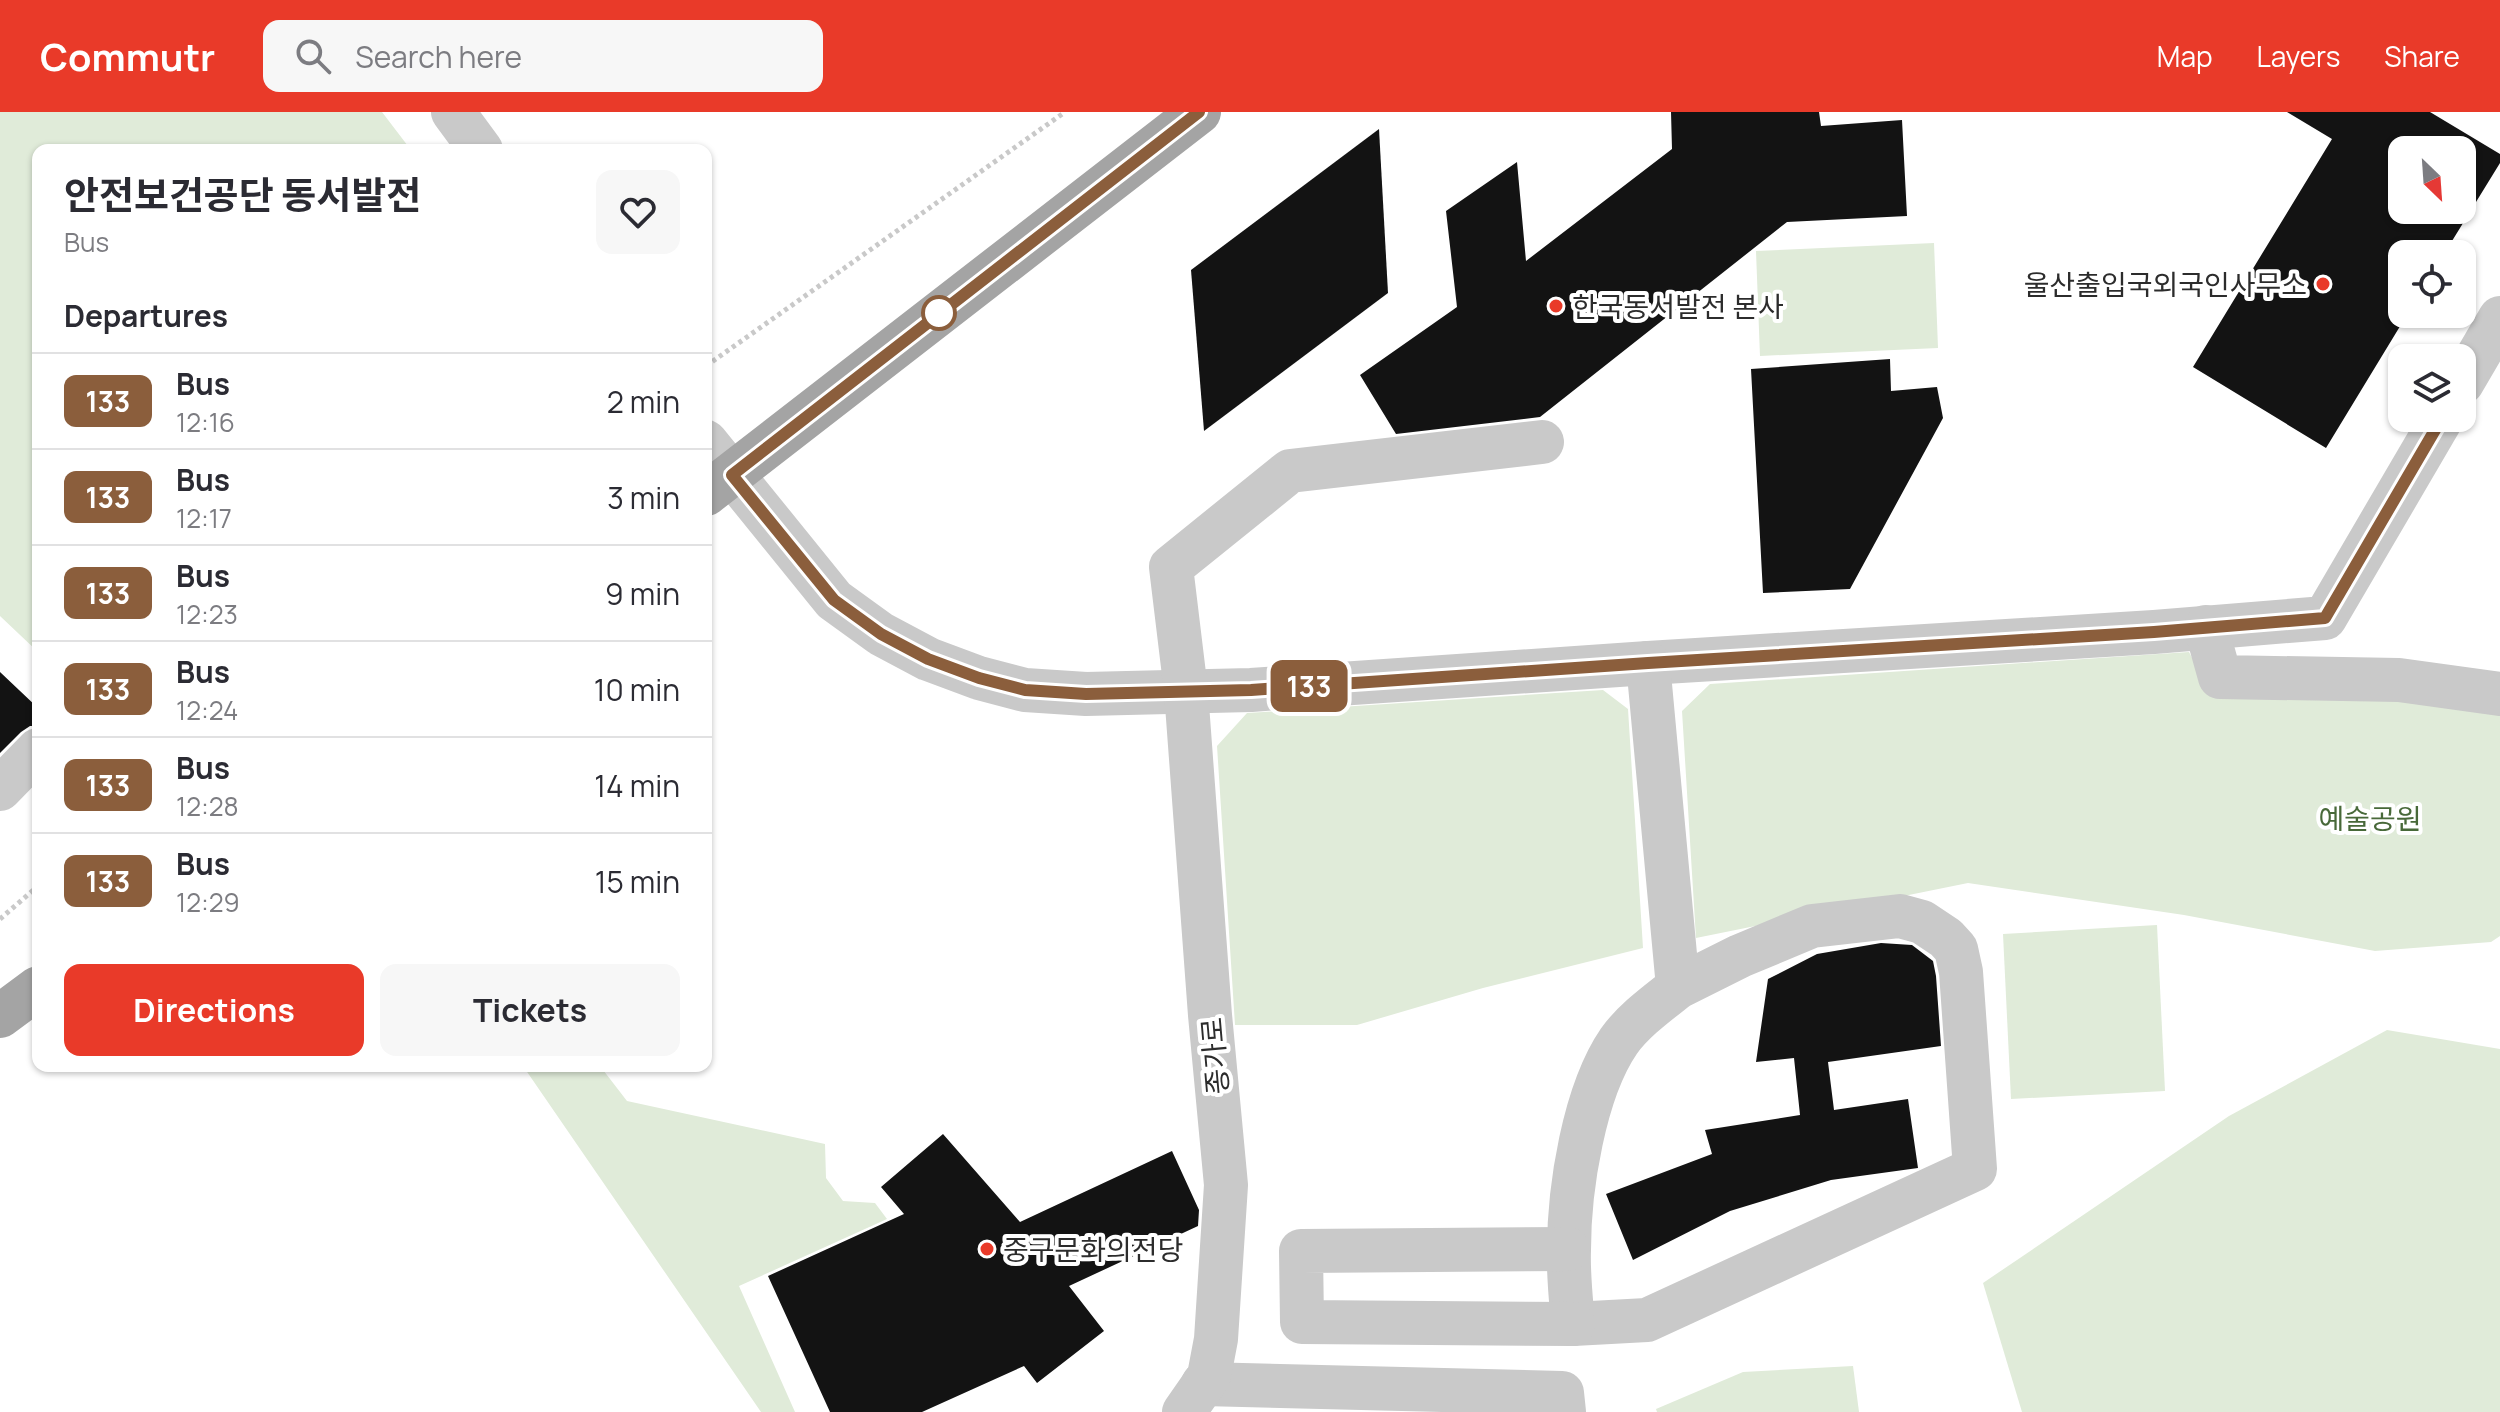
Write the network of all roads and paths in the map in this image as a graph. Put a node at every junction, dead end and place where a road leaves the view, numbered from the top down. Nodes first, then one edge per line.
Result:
1 (453, 112) edge
2 (1065, 112) edge
3 (1199, 112) edge
4 (477, 144) edge
5 (2500, 318) edge
6 (2476, 359) edge
7 (712, 362) edge
8 (2434, 432) edge
9 (1542, 442) dead end
10 (715, 470) edge
11 (2206, 627) junction
12 (1648, 663) junction
13 (1186, 691) junction
14 (2500, 694) edge
15 (32, 756) edge
16 (0, 789) edge
17 (32, 891) edge
18 (0, 919) edge
19 (1678, 987) junction
20 (32, 992) edge
21 (0, 1016) edge
22 (1568, 1249) junction
23 (1573, 1324) junction
24 (1194, 1398) edge
25 (1564, 1412) edge

1 - 4 street
2 - 7 path
3 - 10 main road
5 - 6 street
8 - 11 street
9 - 13 street, 종가로
10 - 13 street
11 - 12 street
11 - 14 street
12 - 13 street
12 - 19 street
13 - 24 street, 종가로
15 - 16 street
17 - 18 path
19 - 22 street
19 - 23 street
20 - 21 main road
22 - 23 street
22 - 23 street
24 - 25 street

